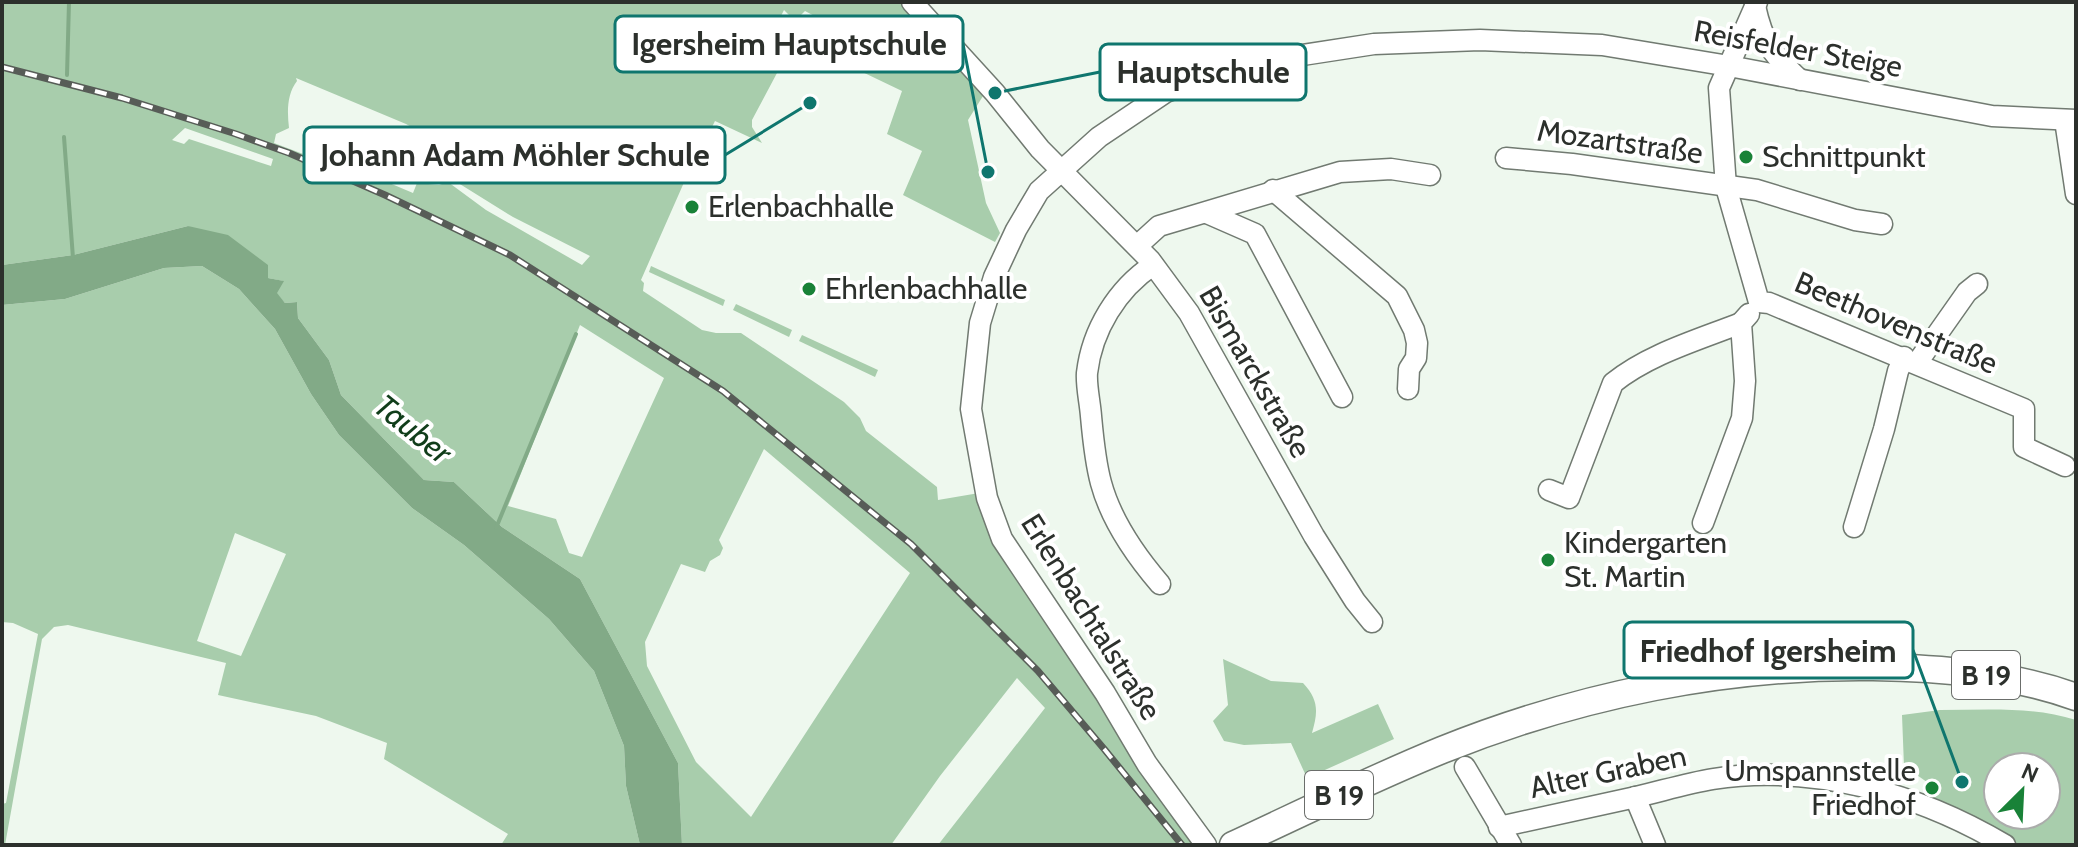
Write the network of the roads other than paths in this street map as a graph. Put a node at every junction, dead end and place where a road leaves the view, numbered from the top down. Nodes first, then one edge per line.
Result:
1 (912, 2) edge
2 (1756, 4) edge
3 (1729, 66) junction
4 (1800, 80) junction
5 (2071, 120) edge
6 (1506, 158) dead end
7 (1061, 171) junction
8 (1430, 175) dead end
9 (1726, 187) junction
10 (1273, 190) junction
11 (2076, 194) edge
12 (1207, 213) junction
13 (1882, 224) dead end
14 (1137, 246) junction
15 (1153, 265) junction
16 (1977, 284) dead end
17 (1759, 302) junction
18 (1741, 323) junction
19 (1911, 360) junction
20 (1408, 389) dead end
21 (1342, 397) dead end
22 (2065, 466) dead end
23 (1549, 490) dead end
24 (1703, 523) dead end
25 (1854, 527) dead end
26 (1160, 584) dead end
27 (1372, 622) dead end
28 (2076, 697) edge
29 (1465, 767) dead end
30 (1635, 797) junction
31 (1499, 827) junction
32 (1235, 844) edge
33 (1206, 845) edge
34 (1511, 845) edge
35 (1655, 845) edge
36 (2005, 845) edge

1 - 7 street
2 - 3 street, Beethovenstraße
2 - 4 street
3 - 4 street, Reisfelder Steige
3 - 7 street, Reisfelder Steige
3 - 9 street, Beethovenstraße
4 - 5 street, Reisfelder Steige
5 - 11 street
6 - 9 street, Mozartstraße
7 - 14 street, Bismarckstraße
7 - 33 street, Erlenbachtalstraße
8 - 10 street
9 - 13 street, Mozartstraße
9 - 17 street, Beethovenstraße
10 - 12 street
10 - 20 street
12 - 14 street
12 - 21 street
14 - 15 street, Bismarckstraße
15 - 26 street
15 - 27 street, Bismarckstraße
16 - 19 street
17 - 18 street
17 - 19 street, Beethovenstraße
18 - 23 street
18 - 24 street
19 - 22 street, Beethovenstraße
19 - 25 street
28 - 32 main road, B 19
29 - 31 street
30 - 31 street, Alter Graben
30 - 35 street
30 - 36 street, Alter Graben
31 - 34 street

